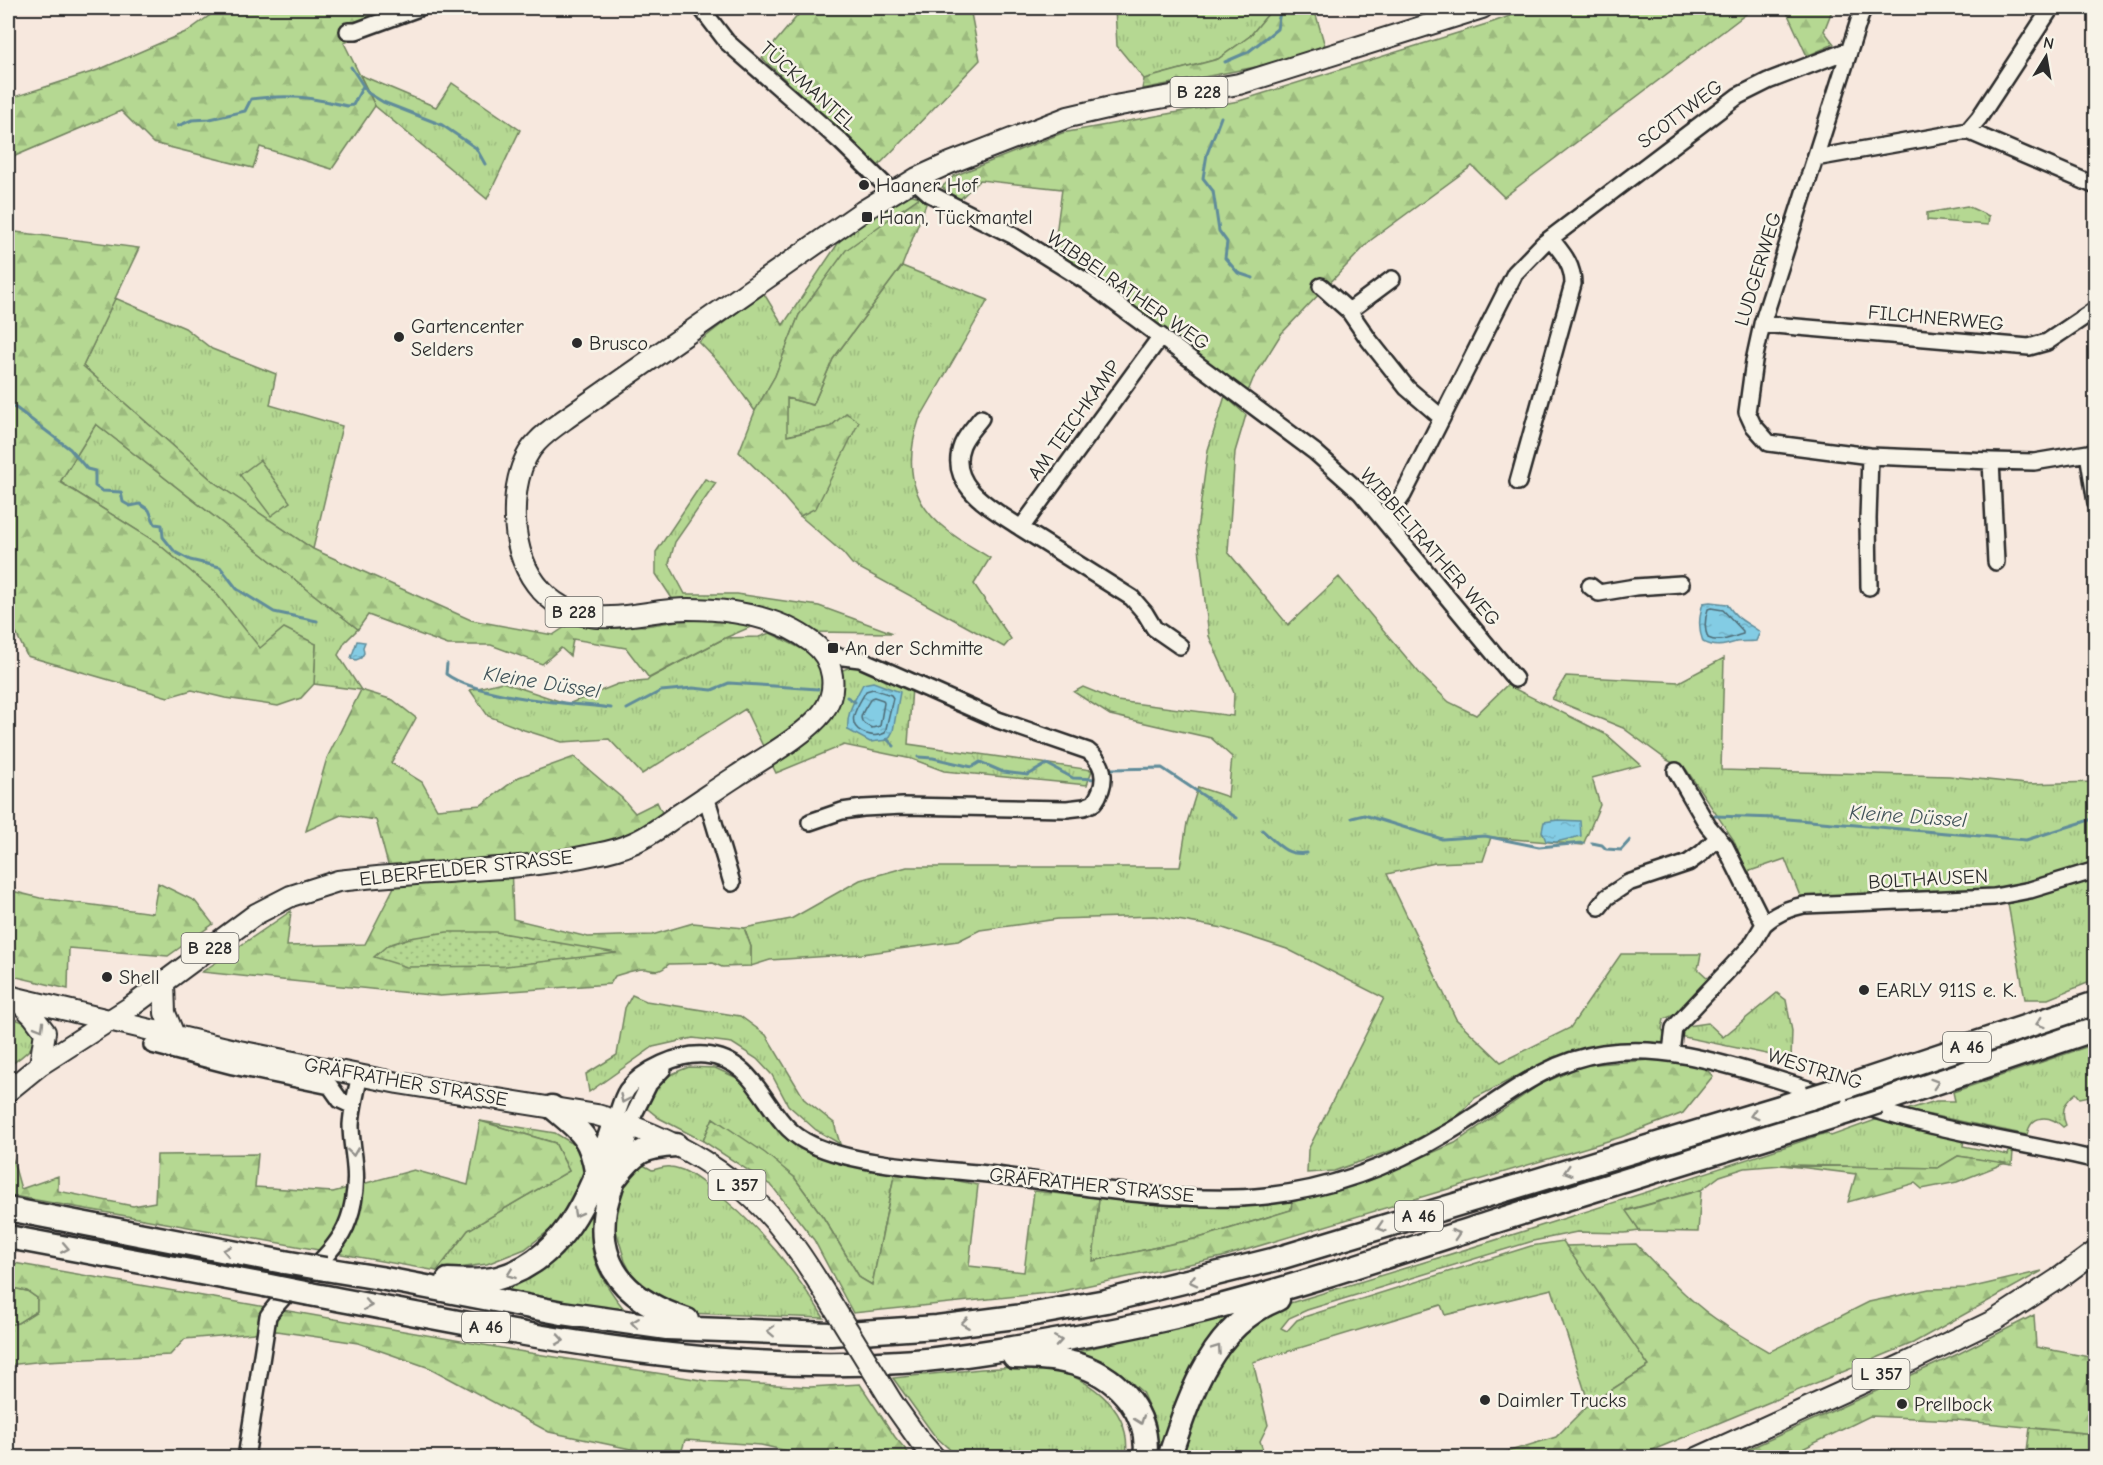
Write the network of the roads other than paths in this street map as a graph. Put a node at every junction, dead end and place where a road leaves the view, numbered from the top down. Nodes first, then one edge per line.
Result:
1 (419, 8) edge
2 (701, 8) edge
3 (1482, 8) edge
4 (1863, 8) edge
5 (2051, 8) edge
6 (348, 31) dead end
7 (1849, 50) junction
8 (1968, 131) junction
9 (1815, 158) junction
10 (917, 178) junction
11 (2096, 186) edge
12 (891, 192) junction
13 (1551, 238) junction
14 (1392, 279) dead end
15 (1321, 286) dead end
16 (2096, 309) edge
17 (1349, 311) junction
18 (1762, 324) junction
19 (1161, 336) junction
20 (1250, 404) joint
21 (981, 418) dead end
22 (1442, 418) junction
23 (2092, 452) edge
24 (1870, 456) junction
25 (1991, 461) junction
26 (1518, 482) dead end
27 (2096, 503) edge
28 (1385, 521) junction
29 (1021, 528) junction
30 (1996, 562) dead end
31 (1681, 584) dead end
32 (1590, 586) dead end
33 (1869, 587) dead end
34 (1180, 646) dead end
35 (826, 655) junction
36 (1515, 679) dead end
37 (1676, 771) dead end
38 (706, 796) junction
39 (810, 822) dead end
40 (1718, 837) junction
41 (2096, 870) edge
42 (732, 883) dead end
43 (1599, 907) dead end
44 (1764, 924) junction
45 (164, 983) junction
46 (11, 996) edge
47 (2096, 1003) edge
48 (112, 1020) junction
49 (2096, 1029) edge
50 (174, 1035) junction
51 (152, 1045) dead end
52 (1671, 1052) junction
53 (40, 1065) junction
54 (1523, 1082) joint
55 (8, 1091) edge
56 (356, 1092) junction
57 (552, 1107) junction
58 (622, 1122) junction
59 (676, 1145) junction
60 (2096, 1160) edge
61 (605, 1176) junction
62 (8, 1209) edge
63 (8, 1237) edge
64 (2096, 1251) edge
65 (1380, 1259) junction
66 (380, 1278) junction
67 (714, 1329) junction
68 (958, 1357) junction
69 (246, 1458) edge
70 (935, 1458) edge
71 (1145, 1458) edge
72 (1169, 1458) edge
73 (1697, 1458) edge

1 - 6 street
2 - 12 street, TÜCKMANTEL
3 - 10 main road, B 228
4 - 7 street, LUDGERWEG
5 - 8 street
7 - 9 street, LUDGERWEG
7 - 13 street, SCOTTWEG
8 - 9 street
8 - 11 street
9 - 18 street, LUDGERWEG
10 - 12 main road, B 228
10 - 19 street, WIBBELRATHER WEG
12 - 35 main road, B 228
13 - 22 street, SCOTTWEG
13 - 26 street
14 - 17 street
15 - 17 street
16 - 18 street, FILCHNERWEG
17 - 22 street
18 - 24 street, LUDGERWEG
19 - 20 street, WIBBELRATHER WEG
19 - 29 street, AM TEICHKAMP
20 - 28 street, WIBBELTRATHER WEG
21 - 29 street
22 - 28 street, SCOTTWEG
23 - 25 street, LUDGERWEG
23 - 27 street, LUDGERWEG
24 - 25 street, LUDGERWEG
24 - 33 street
25 - 30 street
28 - 36 street, WIBBELTRATHER WEG
29 - 34 street
31 - 32 street
35 - 38 main road, ELBERFELDER STRASSE / B 228
35 - 39 street
37 - 40 street
38 - 42 street
38 - 45 main road, ELBERFELDER STRASSE / B 228
40 - 43 street
40 - 44 street
41 - 44 street, BOLTHAUSEN
44 - 52 street
45 - 48 main road, ELBERFELDER STRASSE / B 228
45 - 50 main road
46 - 48 main road, L 357
46 -> 53 main road
47 -> 67 highway, A 46, bridge
48 - 50 main road, GRÄFRATHER STRASSE / L 357
48 - 53 main road, ELBERFELDER STRASSE / B 228
65 -> 49 highway, A 46, bridge
50 - 56 main road, GRÄFRATHER STRASSE / L 357
51 - 56 street, GRÄFRATHER STRASSE
52 - 54 street, WESTRING
52 - 60 street, WESTRING
53 - 55 main road, ELBERFELDER STRASSE / B 228
54 - 58 street, GRÄFRATHER STRASSE
56 - 57 main road, GRÄFRATHER STRASSE / L 357
56 -> 69 street
57 - 58 main road, GRÄFRATHER STRASSE / L 357
57 - 61 highway
58 - 59 main road, L 357
58 - 61 highway
59 - 61 highway
59 - 70 main road, L 357, bridge
61 -> 66 highway
61 - 67 highway
66 -> 62 highway, A 46, bridge
63 -> 68 highway, A 46, bridge
64 - 73 main road, L 357
68 -> 65 highway, A 46
72 -> 65 highway
67 -> 66 highway, A 46
68 -> 71 highway

